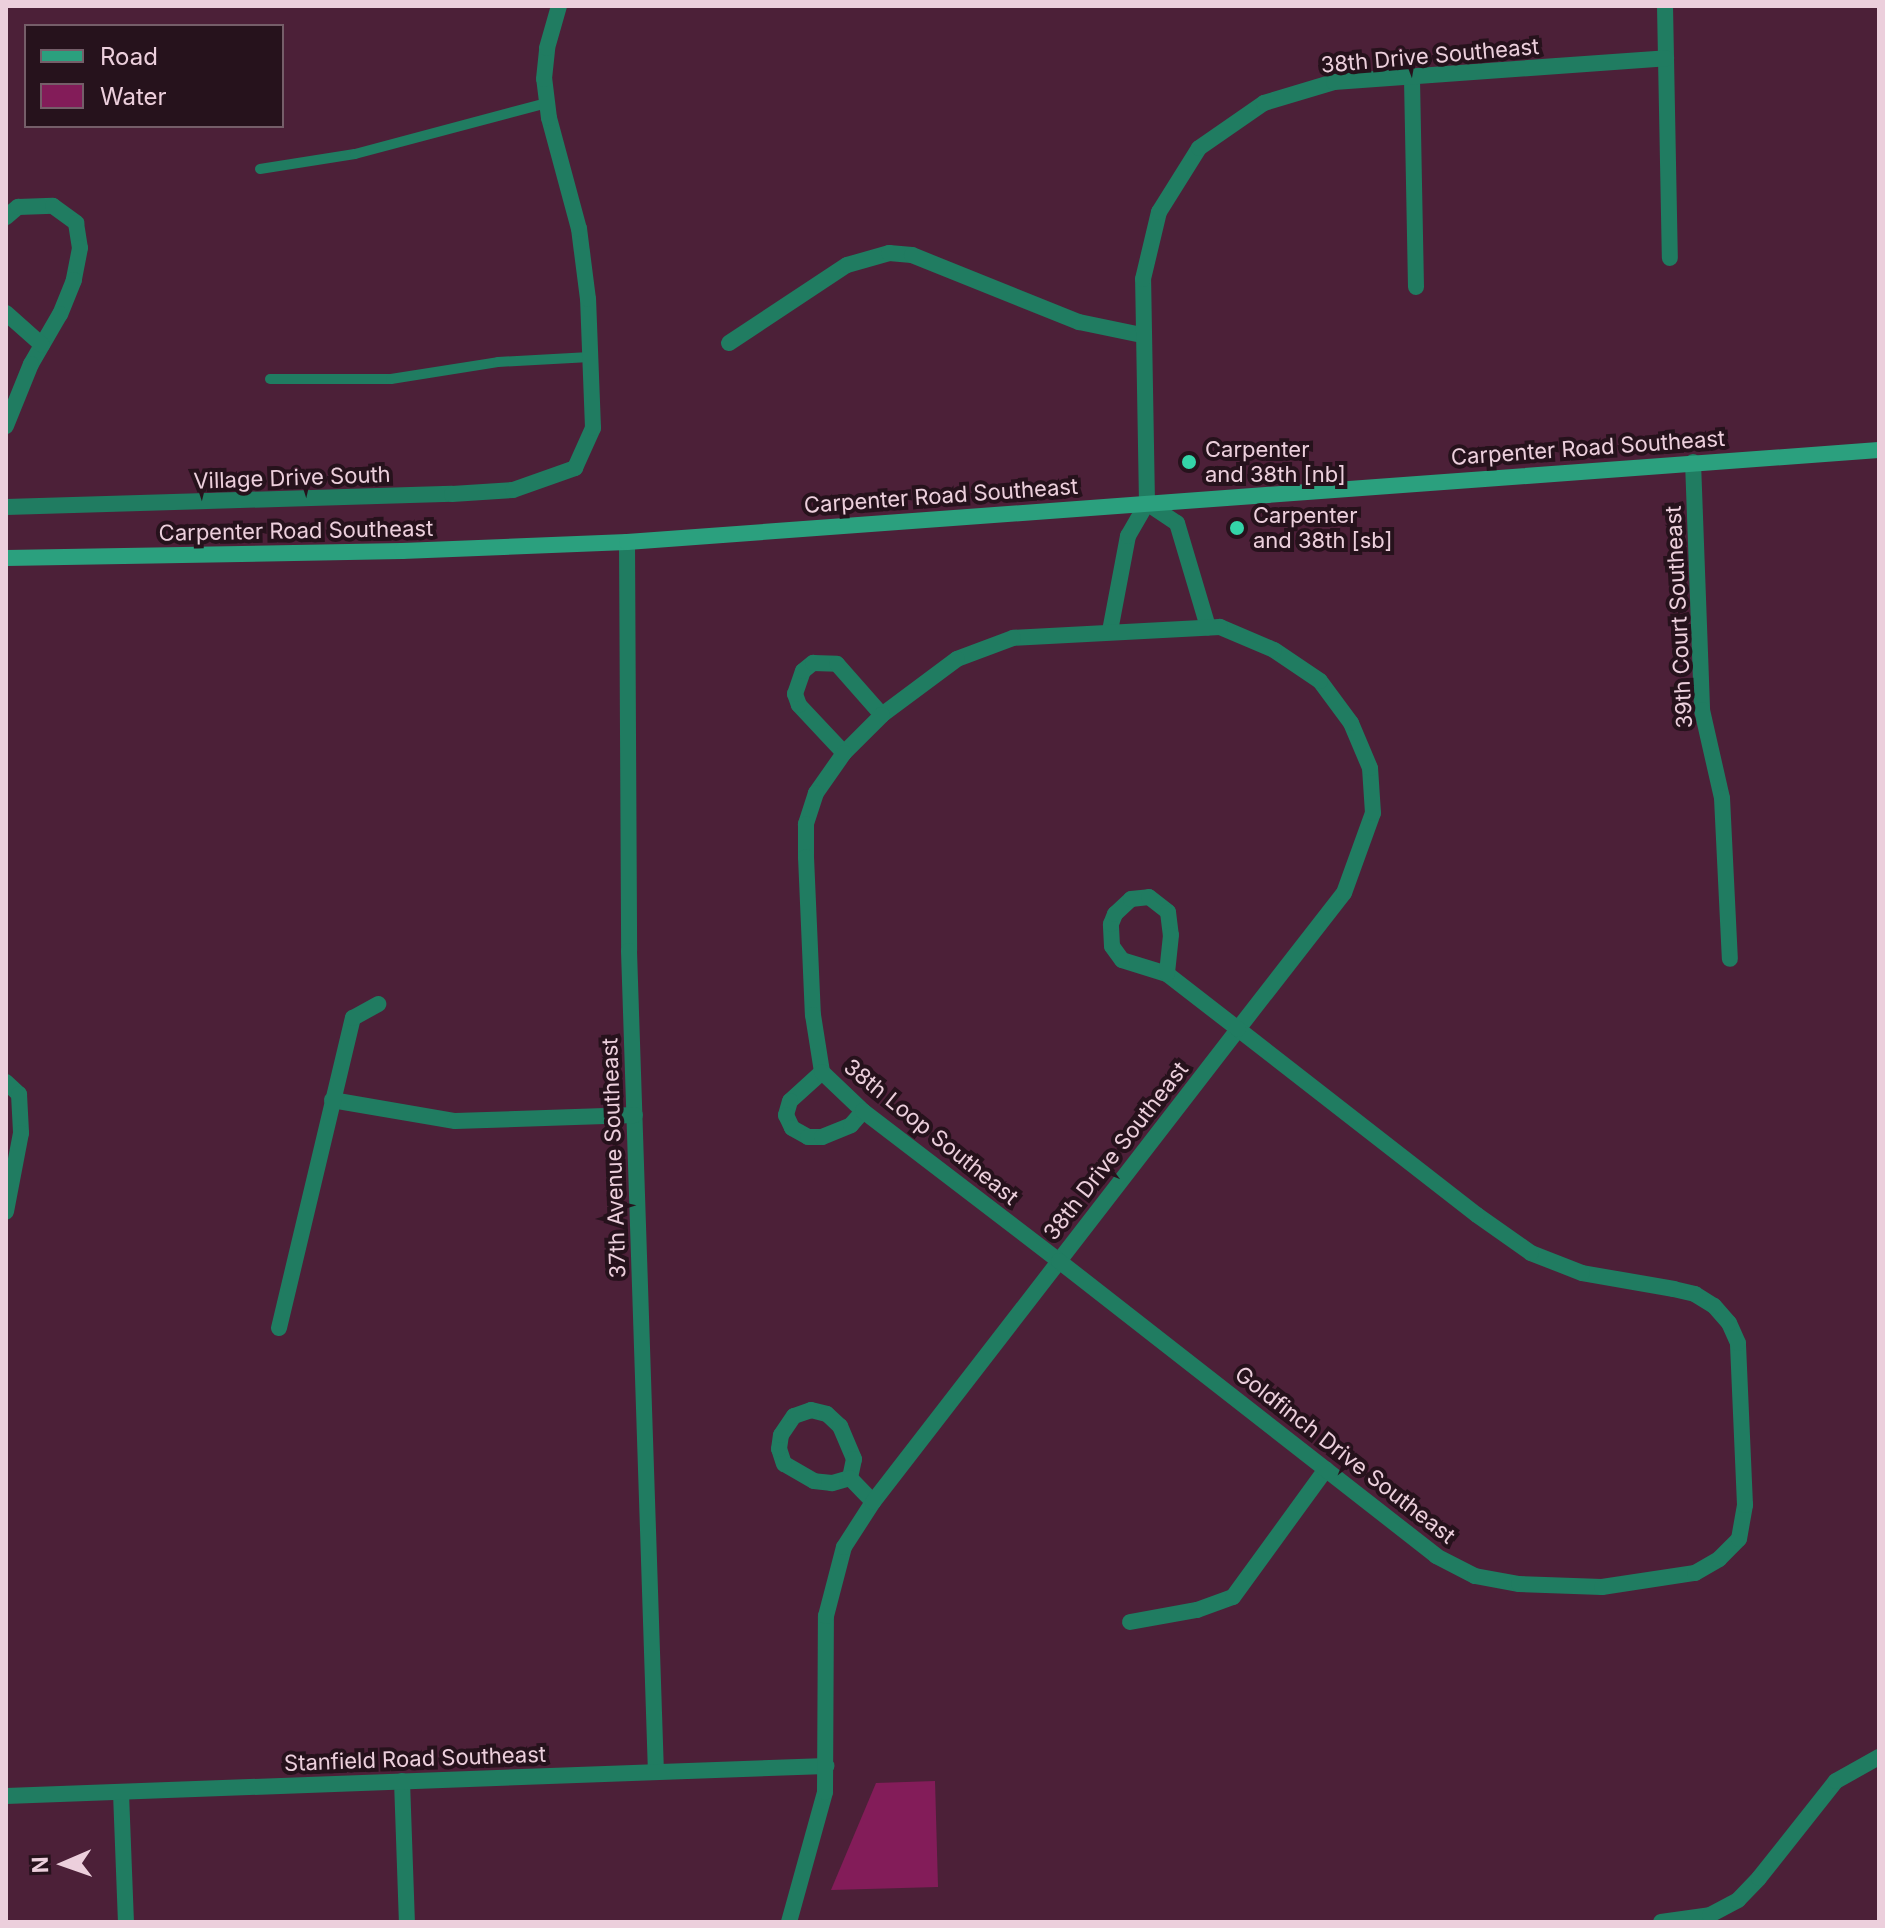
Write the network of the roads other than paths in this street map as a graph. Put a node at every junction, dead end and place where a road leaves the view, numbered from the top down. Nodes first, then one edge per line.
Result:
1 (559, 6) edge
2 (1665, 6) edge
3 (1666, 58) junction
4 (1412, 79) junction
5 (547, 103) junction
6 (260, 169) dead end
7 (6, 217) edge
8 (1670, 258) dead end
9 (1416, 287) dead end
10 (6, 313) edge
11 (1142, 335) junction
12 (729, 343) dead end
13 (42, 345) junction
14 (590, 357) junction
15 (270, 379) dead end
16 (6, 426) edge
17 (1879, 450) edge
18 (1693, 462) junction
19 (1147, 503) junction
20 (6, 507) edge
21 (627, 542) junction
22 (6, 558) edge
23 (1208, 627) junction
24 (1110, 631) junction
25 (882, 715) junction
26 (844, 753) junction
27 (1730, 959) dead end
28 (1167, 974) junction
29 (378, 1004) dead end
30 (1238, 1029) junction
31 (822, 1072) junction
32 (6, 1082) edge
33 (332, 1100) junction
34 (863, 1111) junction
35 (635, 1115) junction
36 (6, 1212) edge
37 (1059, 1261) junction
38 (279, 1328) dead end
39 (1326, 1469) junction
40 (850, 1478) junction
41 (873, 1502) junction
42 (1130, 1622) dead end
43 (1879, 1757) edge
44 (826, 1766) junction
45 (656, 1772) junction
46 (402, 1781) junction
47 (121, 1793) junction
48 (6, 1796) edge
49 (126, 1922) edge
50 (407, 1922) edge
51 (789, 1922) edge
52 (1661, 1922) edge

1 - 5 street
2 - 3 street
3 - 4 street, 38th Drive Southeast
3 - 8 street
4 - 9 street
4 - 11 street, 38th Drive Southeast
5 - 6 lane
5 - 14 street
7 - 13 street
10 - 13 street
11 - 12 street
11 - 19 street, 38th Drive Southeast
13 - 16 street
14 - 15 lane
14 - 20 street, Village Drive South
17 - 18 street, Carpenter Road Southeast
18 - 19 street, Carpenter Road Southeast
18 - 27 street, 39th Court Southeast
19 - 21 street, Carpenter Road Southeast
19 - 23 street
19 - 24 street
21 - 22 street, Carpenter Road Southeast
21 - 35 street, 37th Avenue Southeast
23 - 24 street, 38th Drive Southeast
23 - 30 street, 38th Drive Southeast
24 - 25 street, 38th Loop Southeast
25 - 26 street, 38th Loop Southeast
25 - 26 street
26 - 31 street, 38th Loop Southeast
28 - 28 street
28 - 30 street, Goldfinch Drive Southeast
29 - 33 street
30 - 37 street, 38th Drive Southeast
30 - 39 street, Goldfinch Drive Southeast
31 - 34 street, 38th Loop Southeast
31 - 34 street
32 - 36 street
33 - 35 street
33 - 38 street
34 - 37 street, 38th Loop Southeast
35 - 45 street, 37th Avenue Southeast
37 - 39 street, Goldfinch Drive Southeast
37 - 41 street, 38th Drive Southeast
39 - 42 street
40 - 40 street
40 - 41 street
41 - 44 street, 38th Drive Southeast
43 - 52 street
44 - 45 street, Stanfield Road Southeast
44 - 51 street, 38th Drive Southeast
45 - 46 street, Stanfield Road Southeast
46 - 47 street, Stanfield Road Southeast
46 - 50 street
47 - 48 street, Stanfield Road Southeast
47 - 49 street

